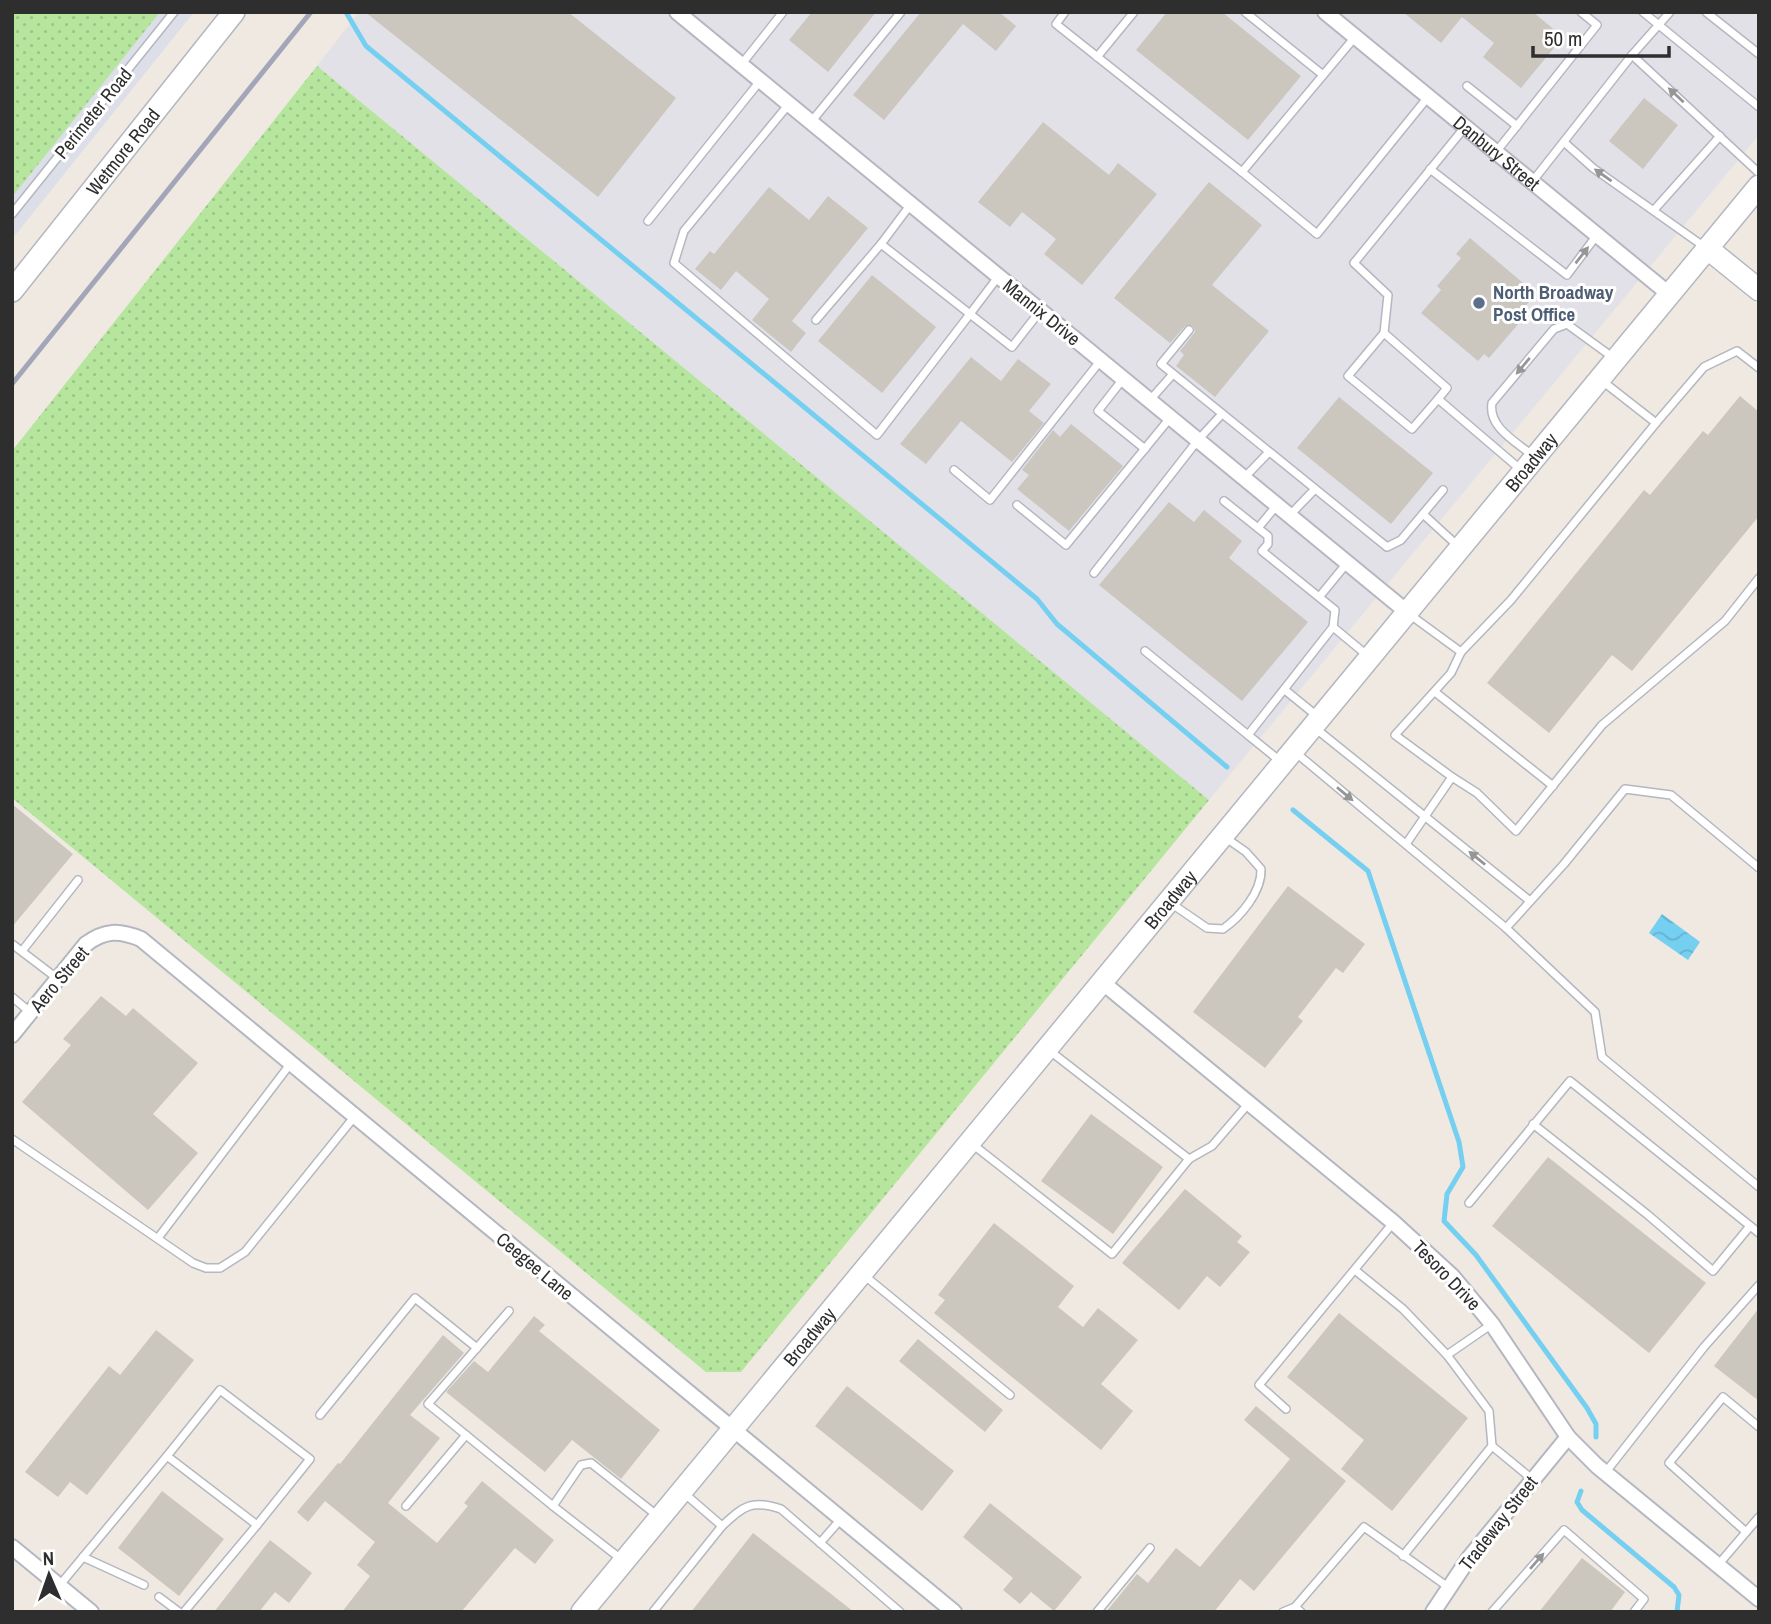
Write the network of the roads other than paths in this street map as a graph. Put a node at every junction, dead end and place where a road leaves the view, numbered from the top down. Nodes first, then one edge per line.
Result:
1 (174, 12) edge
2 (234, 12) edge
3 (677, 12) edge
4 (901, 12) edge
5 (1065, 12) edge
6 (1134, 12) edge
7 (1245, 12) edge
8 (1325, 12) edge
9 (1581, 12) edge
10 (1643, 12) edge
11 (1670, 12) edge
12 (1706, 12) edge
13 (782, 13) edge
14 (1659, 25) junction
15 (1355, 37) junction
16 (1759, 54) edge
17 (1632, 55) junction
18 (1097, 57) junction
19 (741, 65) junction
20 (1323, 75) junction
21 (760, 81) junction
22 (1466, 86) dead end
23 (1428, 97) junction
24 (789, 104) junction
25 (1759, 107) edge
26 (811, 122) junction
27 (1517, 126) junction
28 (1465, 127) junction
29 (1720, 136) junction
30 (1564, 143) junction
31 (1496, 152) junction
32 (1430, 169) junction
33 (1242, 172) junction
34 (1759, 173) edge
35 (1532, 182) junction
36 (1752, 198) edge
37 (911, 204) junction
38 (1654, 210) junction
39 (12, 214) edge
40 (648, 221) dead end
41 (1597, 235) junction
42 (881, 244) junction
43 (1707, 248) junction
44 (998, 277) junction
45 (1759, 290) edge
46 (12, 291) edge
47 (1669, 294) junction
48 (1040, 311) junction
49 (970, 314) junction
50 (816, 320) dead end
51 (1189, 330) dead end
52 (1384, 333) junction
53 (1101, 360) junction
54 (1615, 360) junction
55 (1759, 368) edge
56 (1173, 374) junction
57 (1123, 379) junction
58 (1600, 379) junction
59 (1438, 399) junction
60 (1150, 401) junction
61 (1223, 414) junction
62 (1171, 418) junction
63 (1656, 423) junction
64 (1198, 440) junction
65 (1145, 449) junction
66 (1269, 452) junction
67 (1529, 464) junction
68 (954, 470) dead end
69 (1244, 478) junction
70 (1315, 489) junction
71 (1443, 490) dead end
72 (1224, 501) dead end
73 (1017, 505) dead end
74 (1277, 505) junction
75 (1423, 514) junction
76 (1289, 516) junction
77 (1258, 528) junction
78 (1460, 548) junction
79 (1347, 563) junction
80 (1094, 573) dead end
81 (1759, 578) edge
82 (1320, 596) junction
83 (1407, 612) junction
84 (1333, 627) junction
85 (1145, 651) dead end
86 (1461, 652) junction
87 (1369, 658) junction
88 (1285, 690) junction
89 (1435, 692) junction
90 (1316, 722) junction
91 (1248, 735) junction
92 (1288, 757) junction
93 (1452, 777) junction
94 (1553, 786) junction
95 (1425, 817) junction
96 (1222, 835) junction
97 (1406, 844) junction
98 (1758, 865) edge
99 (78, 880) dead end
100 (1168, 901) junction
101 (1530, 901) junction
102 (1506, 928) junction
103 (111, 932) joint
104 (12, 943) edge
105 (22, 951) junction
106 (58, 979) junction
107 (1102, 982) junction
108 (12, 997) edge
109 (31, 1012) junction
110 (12, 1035) edge
111 (1046, 1049) junction
112 (291, 1063) junction
113 (1250, 1103) junction
114 (355, 1116) junction
115 (1533, 1124) junction
116 (12, 1139) edge
117 (970, 1142) junction
118 (1189, 1159) junction
119 (1759, 1187) edge
120 (1469, 1203) dead end
121 (1394, 1222) junction
122 (1750, 1226) junction
123 (1759, 1233) edge
124 (158, 1238) junction
125 (1354, 1270) junction
126 (861, 1273) junction
127 (1759, 1284) edge
128 (509, 1311) dead end
129 (1492, 1324) junction
130 (477, 1348) junction
131 (1447, 1355) junction
132 (1010, 1395) dead end
133 (1286, 1409) dead end
134 (320, 1415) dead end
135 (1759, 1427) edge
136 (732, 1430) junction
137 (466, 1435) junction
138 (1567, 1437) junction
139 (1492, 1446) junction
140 (167, 1456) junction
141 (1605, 1473) junction
142 (1532, 1479) junction
143 (682, 1491) junction
144 (406, 1506) dead end
145 (553, 1506) junction
146 (660, 1517) junction
147 (1759, 1517) edge
148 (841, 1519) junction
149 (257, 1525) junction
150 (722, 1526) junction
151 (1746, 1532) junction
152 (820, 1543) junction
153 (12, 1547) edge
154 (1150, 1548) dead end
155 (1403, 1556) junction
156 (83, 1557) junction
157 (624, 1562) junction
158 (1718, 1565) junction
159 (144, 1585) dead end
160 (59, 1586) junction
161 (1448, 1587) junction
162 (159, 1597) dead end
163 (1759, 1599) edge
164 (1298, 1610) edge
165 (91, 1612) edge
166 (181, 1612) edge
167 (582, 1612) edge
168 (653, 1612) edge
169 (900, 1612) edge
170 (954, 1612) edge
171 (1097, 1612) edge
172 (1283, 1612) edge
173 (1433, 1612) edge
174 (1492, 1612) edge
175 (1634, 1612) edge

1 - 39 lane, Perimeter Road
2 - 46 main road, Wetmore Road
3 - 19 street, Mannix Drive
4 - 26 lane
5 - 18 lane
6 - 18 lane
7 - 20 lane
8 - 15 street, Danbury Street
9 - 27 lane
10 - 14 lane
11 - 14 lane
12 - 16 lane
13 - 19 lane
14 - 17 lane
14 - 25 lane
15 - 20 lane
15 - 23 street, Danbury Street
29 -> 17 lane
17 - 30 lane
18 - 33 lane
19 - 21 street, Mannix Drive
20 - 33 lane
21 - 24 street, Mannix Drive
21 - 40 lane
22 - 27 lane
23 - 28 street, Danbury Street
23 - 33 lane
24 - 26 street, Mannix Drive
24 - 49 lane
26 - 37 street, Mannix Drive
27 - 31 lane
28 - 31 street, Danbury Street
28 - 32 lane
29 - 34 lane
29 - 38 lane
30 - 35 lane
38 -> 30 lane
31 - 35 street, Danbury Street
32 -> 41 lane
32 - 52 lane
35 - 41 street, Danbury Street
36 - 43 main road, Broadway
37 - 42 lane
37 - 44 street, Mannix Drive
38 - 43 lane
41 - 47 street, Danbury Street
42 - 49 lane
42 - 50 lane
43 - 45 main road
43 - 47 main road, Broadway
44 - 48 street, Mannix Drive
44 - 49 lane
47 - 54 main road, Broadway
48 - 49 lane
48 - 53 street, Mannix Drive
51 - 56 lane
52 - 59 lane
52 - 59 lane
53 - 57 street, Mannix Drive
53 - 68 lane
54 - 58 main road, Broadway
54 -> 67 lane
55 - 63 lane
56 - 60 lane
56 - 61 lane
57 - 60 street, Mannix Drive
57 - 65 lane
58 - 63 lane
58 - 67 main road, Broadway
59 - 67 lane
60 - 62 street, Mannix Drive
61 - 64 lane
61 - 66 lane
62 - 64 street, Mannix Drive
62 - 65 lane
63 - 86 lane
64 - 69 street, Mannix Drive
64 - 80 lane
65 - 73 lane
66 - 69 lane
66 - 70 lane
67 - 78 main road, Broadway
69 - 74 street, Mannix Drive
70 - 75 lane
70 - 76 lane
71 - 75 lane
72 - 77 lane
74 - 76 street, Mannix Drive
74 - 77 lane
75 - 78 lane
76 - 79 street, Mannix Drive
77 - 82 lane
78 - 83 main road, Broadway
79 - 82 lane
79 - 83 street, Mannix Drive
81 - 94 lane
82 - 84 lane
83 - 86 lane
83 - 87 main road, Broadway
84 - 87 lane
84 - 88 lane
85 - 91 lane
86 - 89 lane
87 - 90 main road, Broadway
88 - 90 lane
88 - 91 lane
89 - 93 lane
89 - 94 lane
90 - 92 main road, Broadway
90 - 95 lane
91 - 92 lane
92 - 96 main road, Broadway
92 -> 97 lane
93 - 94 lane
93 - 95 lane
95 - 97 lane
101 -> 95 lane
96 - 100 main road, Broadway
96 - 100 lane
97 - 102 lane
98 - 101 lane
99 - 105 lane
100 - 107 main road, Broadway
101 - 102 lane
102 - 119 lane
103 - 106 street, Aero Street
103 - 112 street, Ceegee Lane
104 - 105 lane
105 - 106 lane
106 - 109 street, Aero Street
107 - 111 main road, Broadway
107 - 113 street, Tesoro Drive
108 - 109 lane
109 - 110 street, Aero Street
111 - 117 main road, Broadway
111 - 118 lane
112 - 114 street, Ceegee Lane
112 - 124 lane
113 - 118 lane
113 - 121 street, Tesoro Drive
114 - 124 lane
114 - 136 street, Ceegee Lane
115 - 120 lane
115 - 122 lane
115 - 122 lane
116 - 124 lane
117 - 118 lane
117 - 126 main road, Broadway
121 - 125 lane
121 - 129 street, Tesoro Drive
122 - 123 lane
125 - 131 lane
125 - 133 lane
126 - 132 lane
126 - 136 main road, Broadway
127 - 141 lane
128 - 130 lane
129 - 131 lane
129 - 138 street, Tesoro Drive
130 - 134 lane
130 - 137 lane
131 - 139 lane
135 - 151 lane
136 - 143 main road, Broadway
136 - 148 street, Ceegee Lane
137 - 144 lane
137 - 145 lane
138 - 141 street, Tesoro Drive
138 - 142 street, Tradeway Street
139 - 142 lane
139 - 155 lane
140 - 149 lane
140 - 149 lane
140 - 156 lane
141 - 158 street, Tesoro Drive
142 - 161 street, Tradeway Street
143 - 146 main road, Broadway
143 - 150 lane
145 - 146 lane
145 - 157 lane
146 - 157 main road, Broadway
147 - 151 lane
148 - 152 lane
148 - 170 street, Ceegee Lane
149 - 166 lane
150 - 152 lane
150 - 168 lane
151 - 158 lane
152 - 169 lane
153 - 160 street
154 - 171 lane
155 - 161 lane
155 - 164 lane
156 - 159 lane
156 - 160 lane
157 - 167 main road, Broadway
158 - 163 street, Tesoro Drive
160 - 165 street
161 - 173 street, Tradeway Street
162 - 166 lane
164 - 172 lane
174 -> 175 lane

